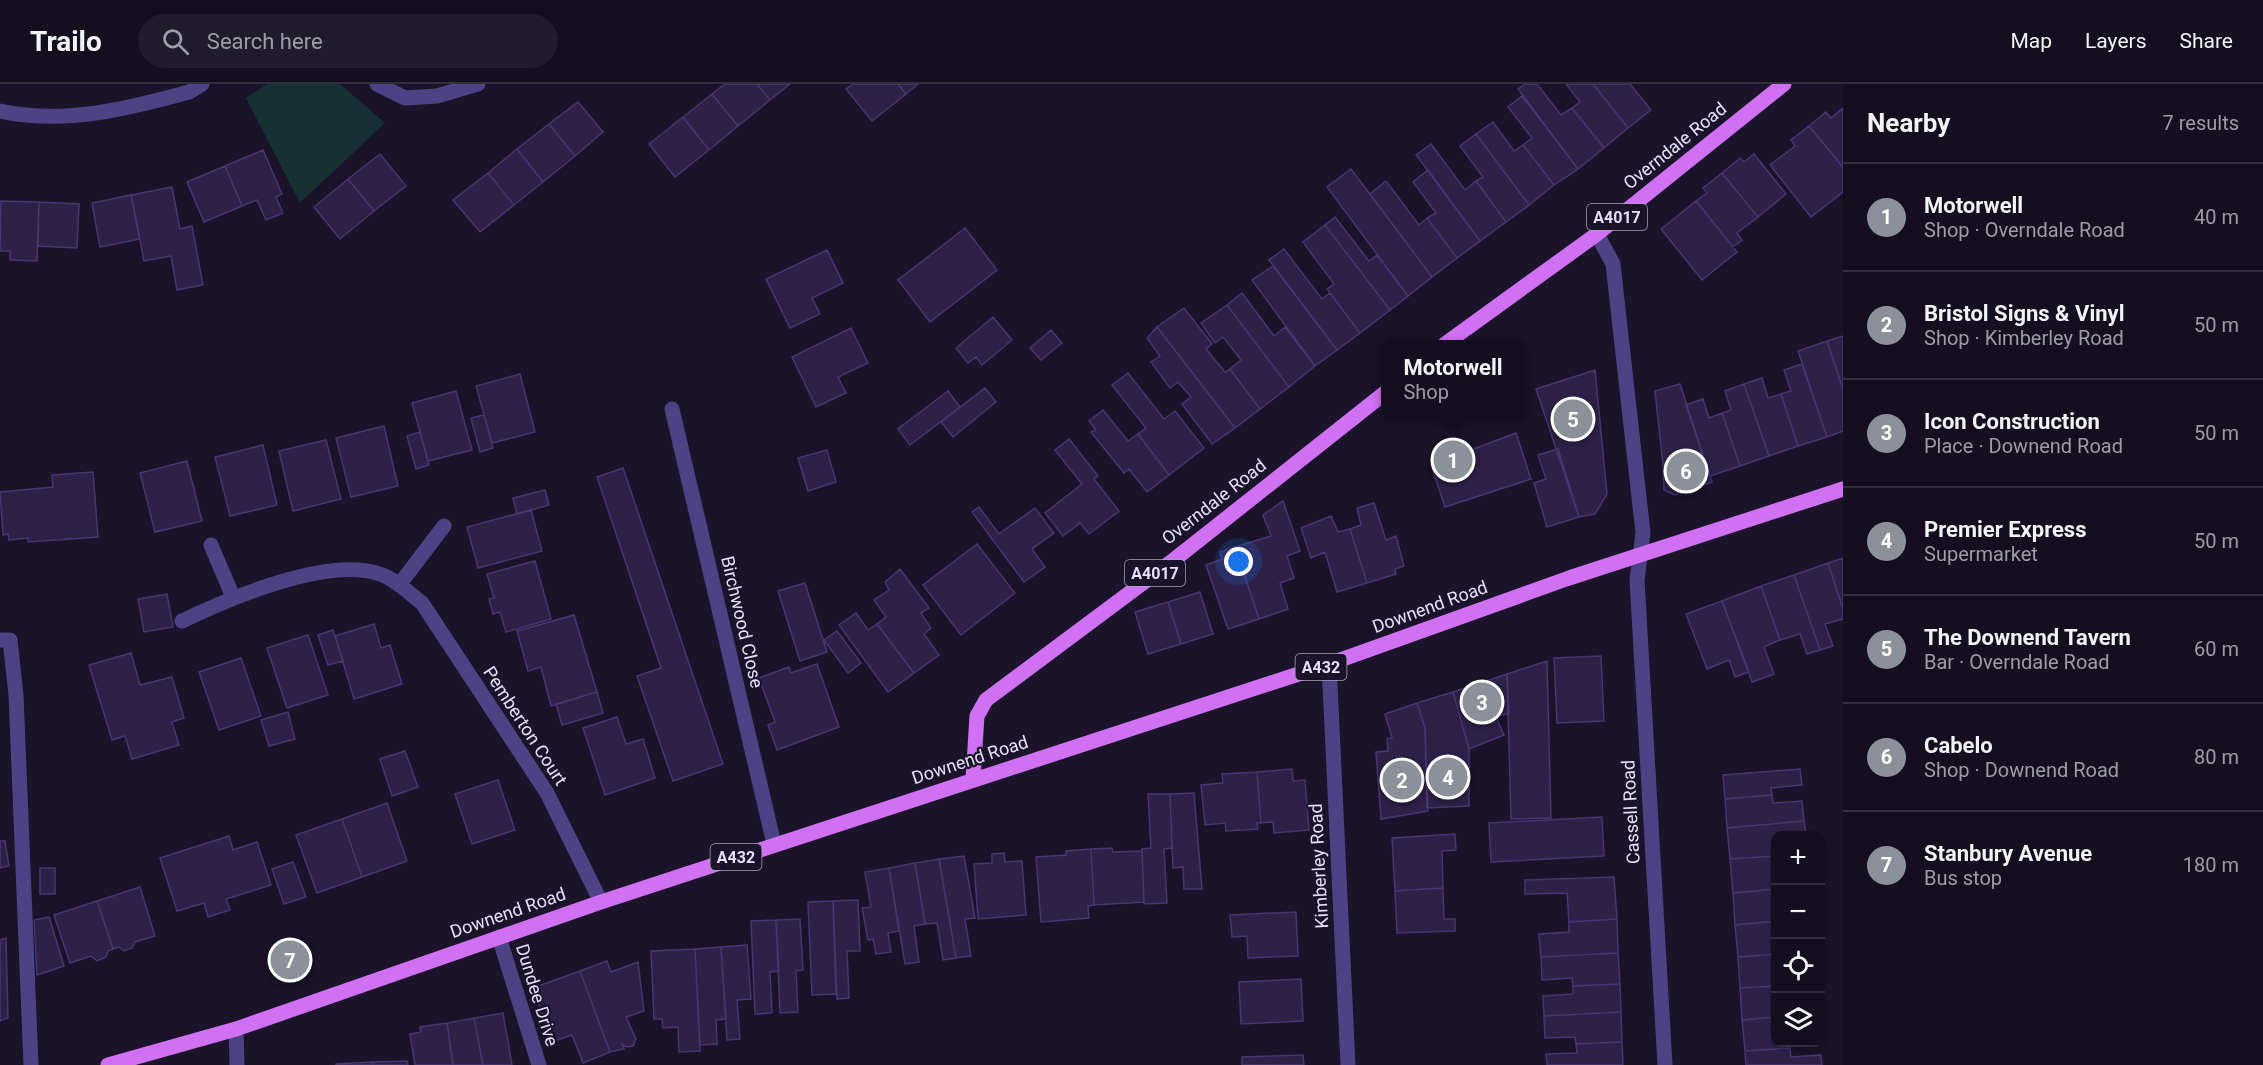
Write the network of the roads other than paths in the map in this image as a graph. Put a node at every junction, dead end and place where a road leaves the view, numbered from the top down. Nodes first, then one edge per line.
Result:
1 (202, 84) edge
2 (376, 84) edge
3 (478, 84) edge
4 (1784, 84) edge
5 (0, 111) edge
6 (1597, 234) junction
7 (1452, 340) edge
8 (1381, 396) edge
9 (672, 409) dead end
10 (1843, 489) edge
11 (444, 526) dead end
12 (211, 545) dead end
13 (1639, 557) junction
14 (399, 585) junction
15 (233, 597) junction
16 (182, 621) dead end
17 (0, 640) edge
18 (1329, 664) junction
19 (973, 778) junction
20 (774, 844) junction
21 (601, 902) junction
22 (499, 937) junction
23 (236, 1029) junction
24 (31, 1065) edge
25 (108, 1065) edge
26 (237, 1065) edge
27 (539, 1065) edge
28 (1348, 1065) edge
29 (1665, 1065) edge

1 - 5 street
2 - 3 street
4 - 6 main road, Overndale Road / A4017
6 - 7 main road, Overndale Road / A4017
6 - 13 street, Cassell Road
8 - 19 main road, Overndale Road / A4017
9 - 20 street, Birchwood Close
10 - 13 main road, Downend Road / A432
11 - 14 street
12 - 15 street
13 - 18 main road, Downend Road / A432
13 - 29 street, Cassell Road
14 - 15 street, Pemberton Court
14 - 21 street, Pemberton Court
15 - 16 street, Pemberton Court
17 - 24 street
18 - 19 main road, Downend Road / A432
18 - 28 street, Kimberley Road
19 - 20 main road, Downend Road / A432
20 - 21 main road, Downend Road / A432
21 - 22 main road, Downend Road / A432
22 - 23 main road, Downend Road / A432
22 - 27 street, Dundee Drive
23 - 25 main road, Downend Road / A432
23 - 26 street

